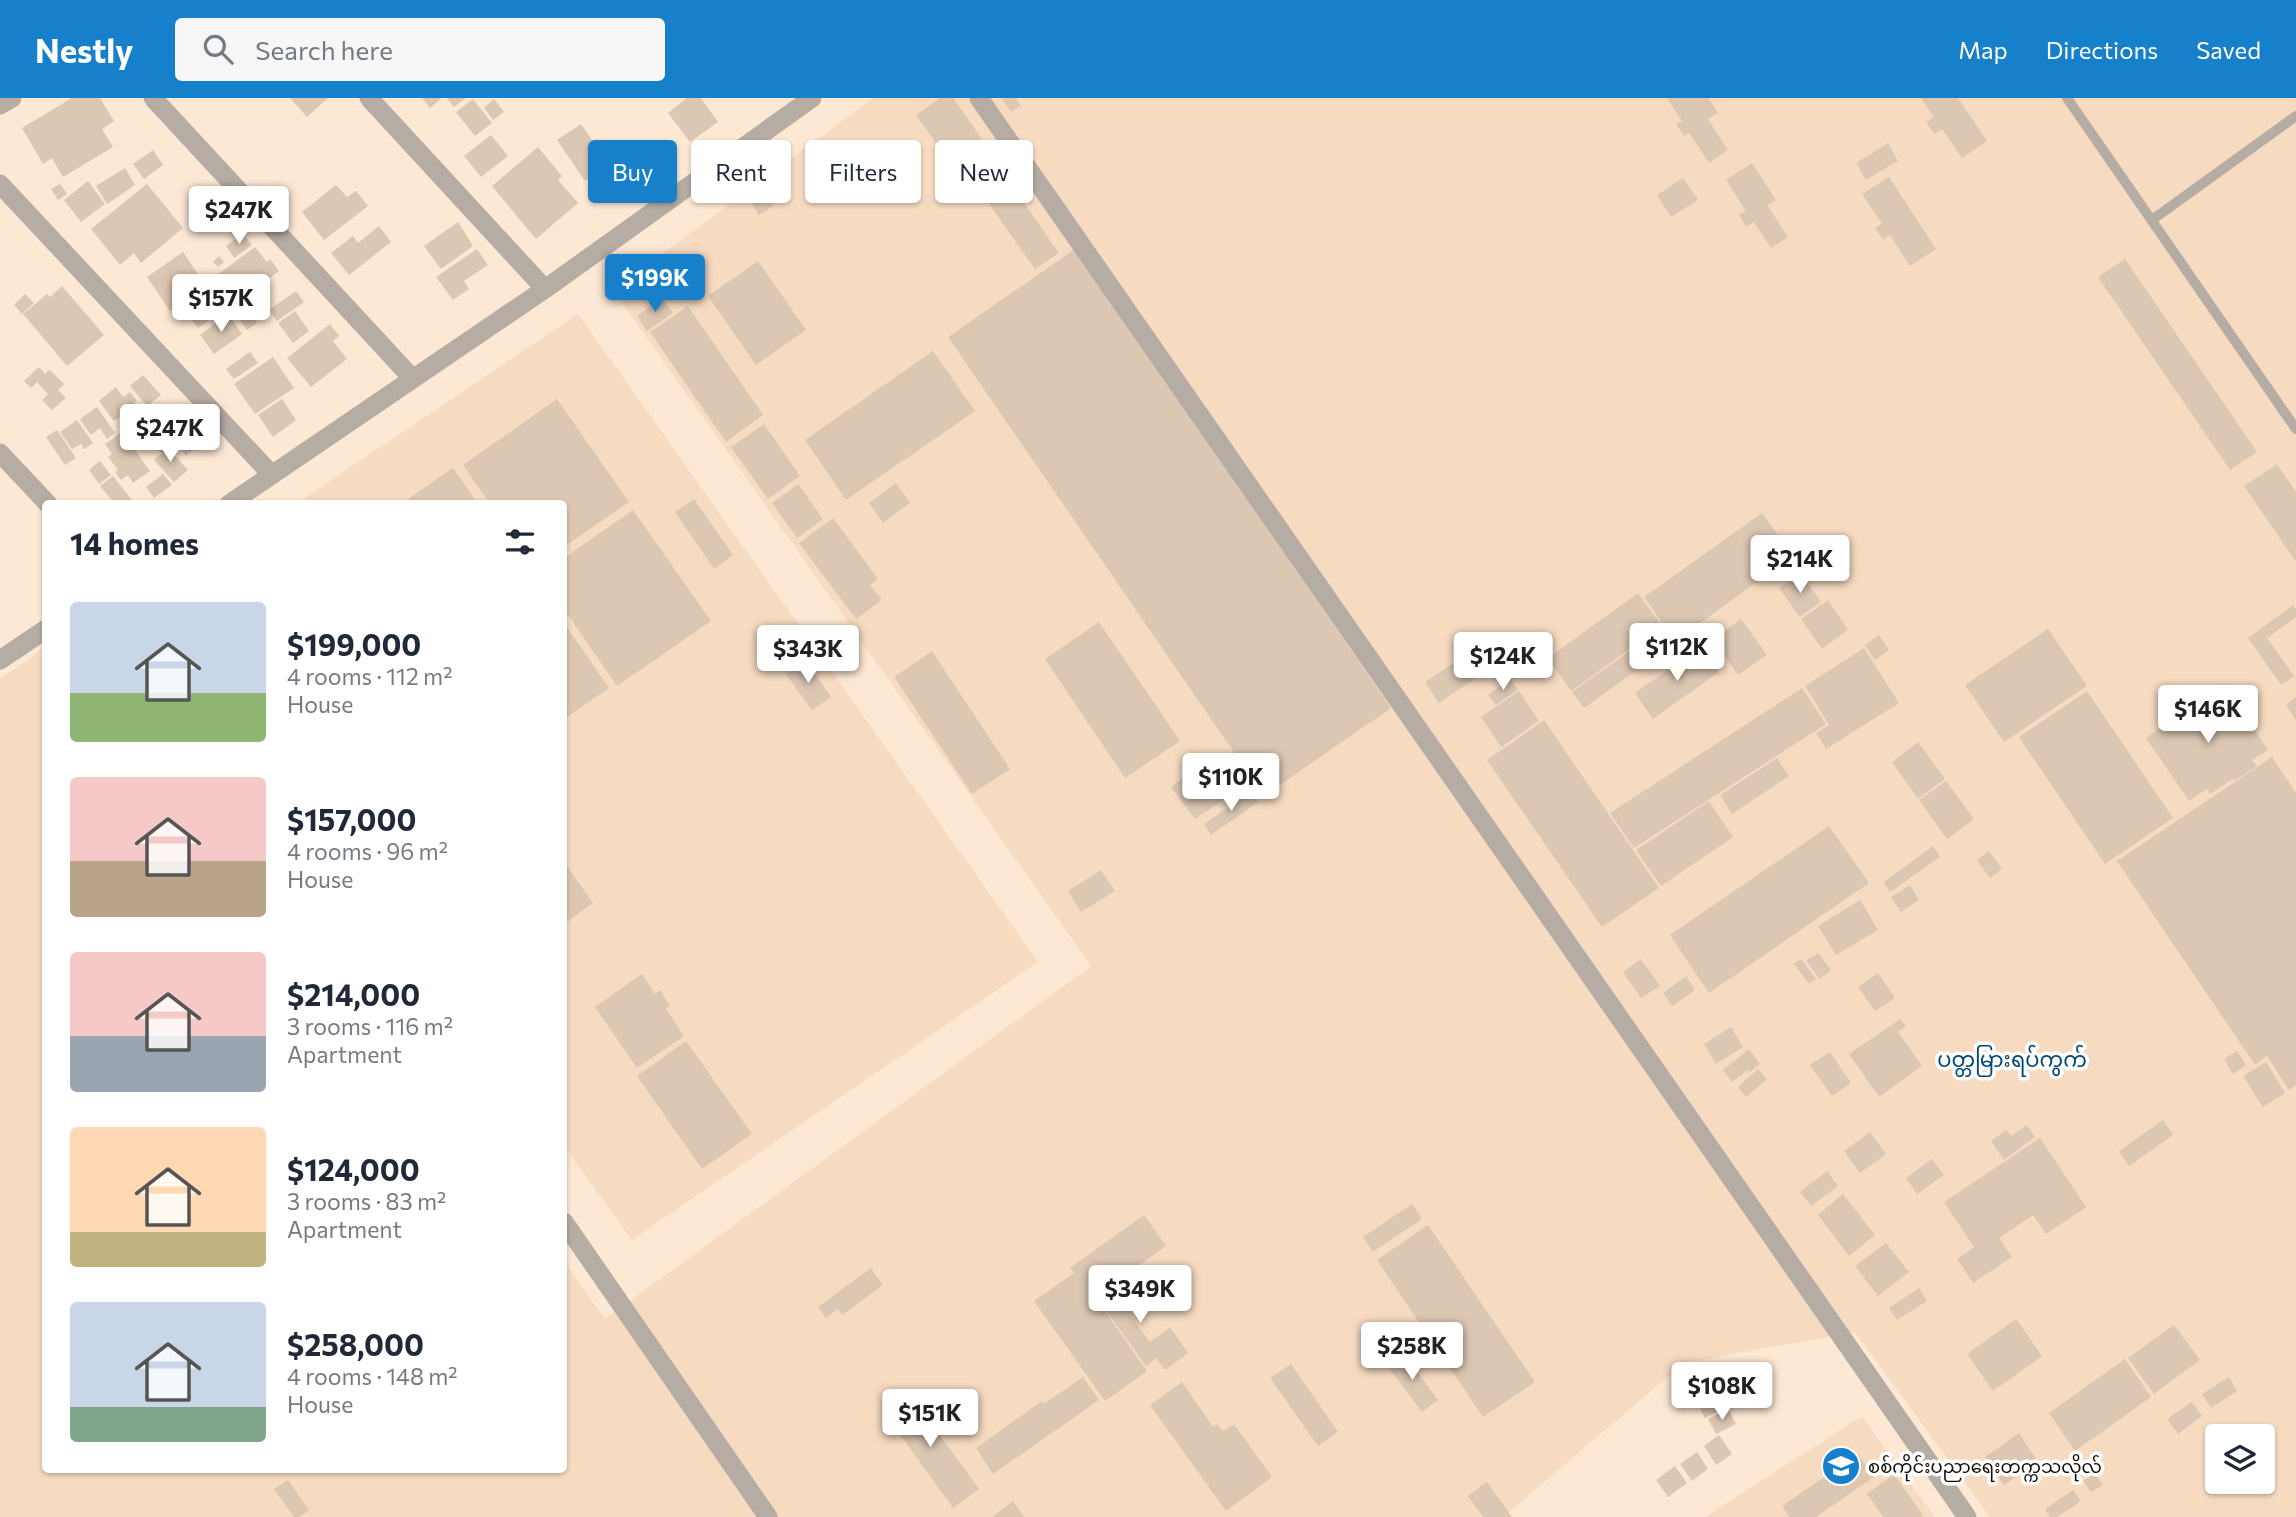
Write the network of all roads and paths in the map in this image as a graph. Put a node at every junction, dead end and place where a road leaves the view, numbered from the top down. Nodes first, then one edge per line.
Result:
1 (12, 98) edge
2 (153, 98) edge
3 (369, 98) edge
4 (812, 98) edge
5 (979, 98) edge
6 (2067, 98) edge
7 (0, 105) edge
8 (2296, 116) edge
9 (0, 184) edge
10 (2152, 220) junction
11 (545, 289) junction
12 (413, 379) junction
13 (2296, 429) edge
14 (0, 453) edge
15 (272, 475) junction
16 (44, 500) edge
17 (235, 500) edge
18 (42, 632) edge
19 (0, 660) edge
20 (567, 1226) edge
21 (768, 1517) edge
22 (1967, 1517) edge

1 - 7 street
2 - 12 street
3 - 11 street
4 - 11 street
5 - 22 street
6 - 10 lane
8 - 10 lane
9 - 15 street
10 - 13 lane
11 - 12 street
12 - 15 street
14 - 16 street
15 - 17 street
18 - 19 street
20 - 21 street

